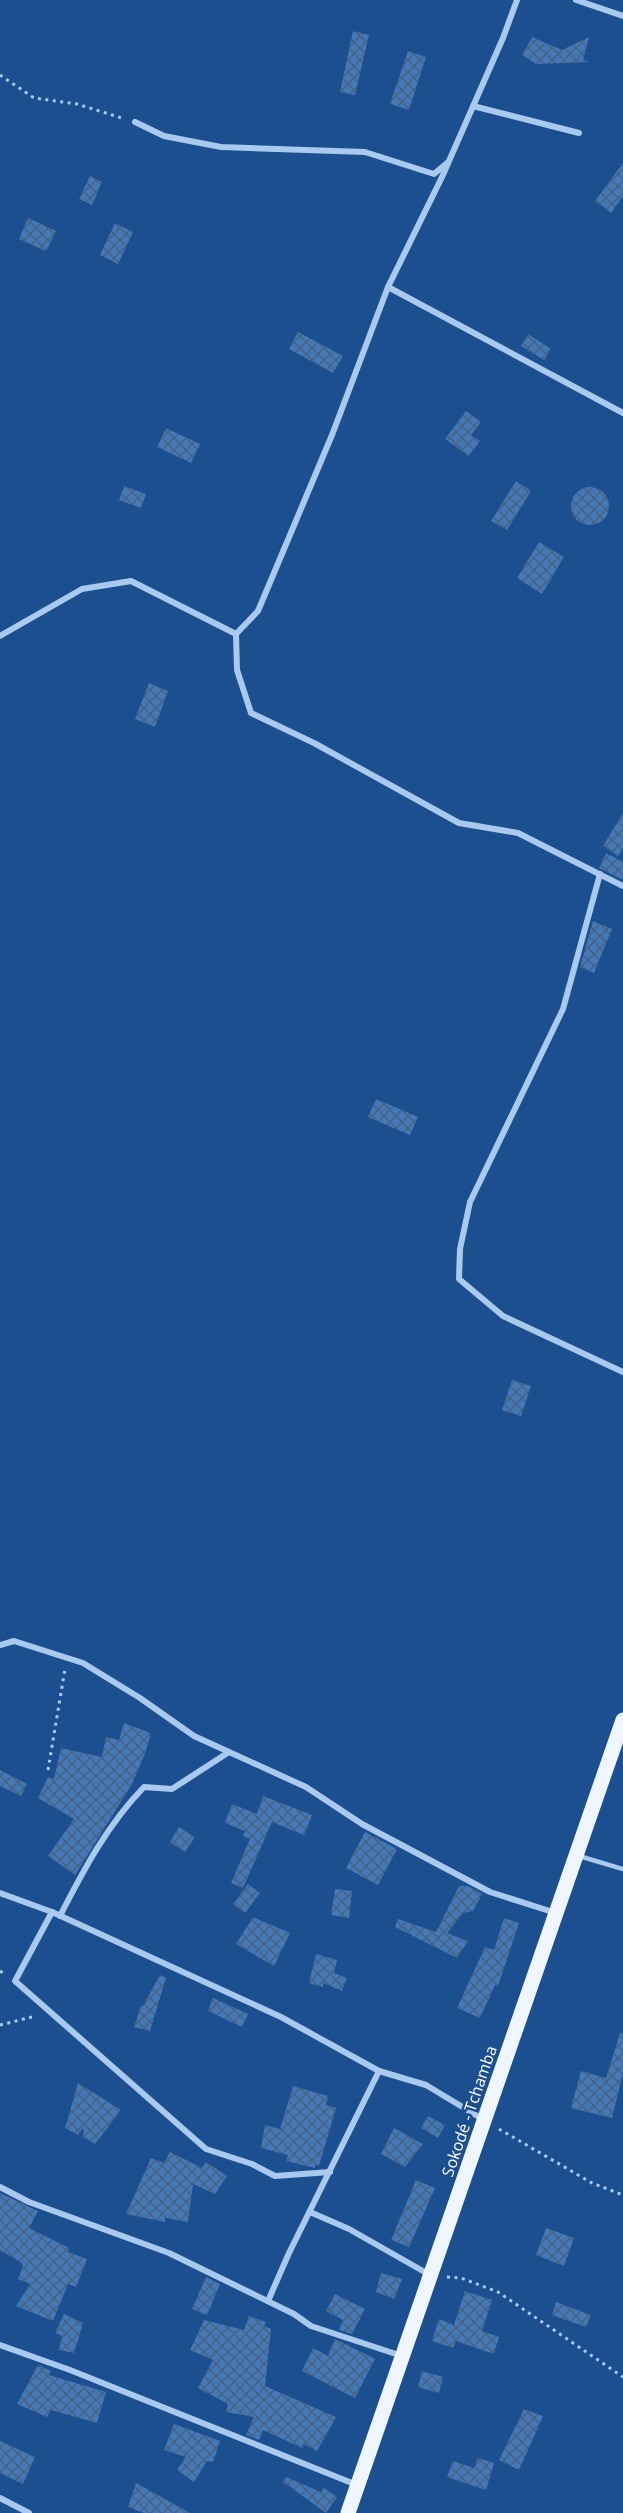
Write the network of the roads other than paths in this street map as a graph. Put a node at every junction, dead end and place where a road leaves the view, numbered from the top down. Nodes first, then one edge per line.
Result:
1 (516, 0) edge
2 (576, 0) edge
3 (623, 16) edge
4 (473, 106) junction
5 (135, 122) road end
6 (579, 133) dead end
7 (448, 163) junction
8 (388, 286) junction
9 (623, 413) edge
10 (236, 634) junction
11 (0, 636) edge
12 (600, 874) junction
13 (623, 886) edge
14 (623, 1372) edge
15 (0, 1645) edge
16 (623, 1720) edge
17 (229, 1752) junction
18 (576, 1855) junction
19 (623, 1869) edge
20 (0, 1893) edge
21 (52, 1912) junction
22 (556, 1913) junction
23 (60, 1916) junction
24 (379, 2071) junction
25 (484, 2121) junction
26 (330, 2172) junction
27 (0, 2187) edge
28 (310, 2212) junction
29 (431, 2275) junction
30 (268, 2301) junction
31 (0, 2345) edge
32 (403, 2356) junction
33 (358, 2486) junction
34 (0, 2498) edge
35 (29, 2513) edge
36 (348, 2513) edge

1 - 4 street
2 - 3 street
4 - 6 street
4 - 7 street
5 - 7 street
7 - 8 street
8 - 9 street
8 - 10 street
10 - 11 street
10 - 12 street
12 - 13 street
12 - 14 street
15 - 17 street
16 - 18 main road, Sokodé - Tchamba
17 - 22 street
17 - 23 street
18 - 19 lane
18 - 22 main road, Sokodé - Tchamba
20 - 21 street
21 - 23 street
21 - 26 street
22 - 25 main road, Sokodé - Tchamba
23 - 24 street
24 - 25 street
24 - 26 street
25 - 29 main road, Sokodé - Tchamba
26 - 28 street
27 - 30 street
28 - 29 street
28 - 30 street
29 - 32 main road, Sokodé - Tchamba
30 - 32 street
31 - 33 street
32 - 33 main road, Sokodé - Tchamba
33 - 36 main road, Sokodé - Tchamba
34 - 35 street

